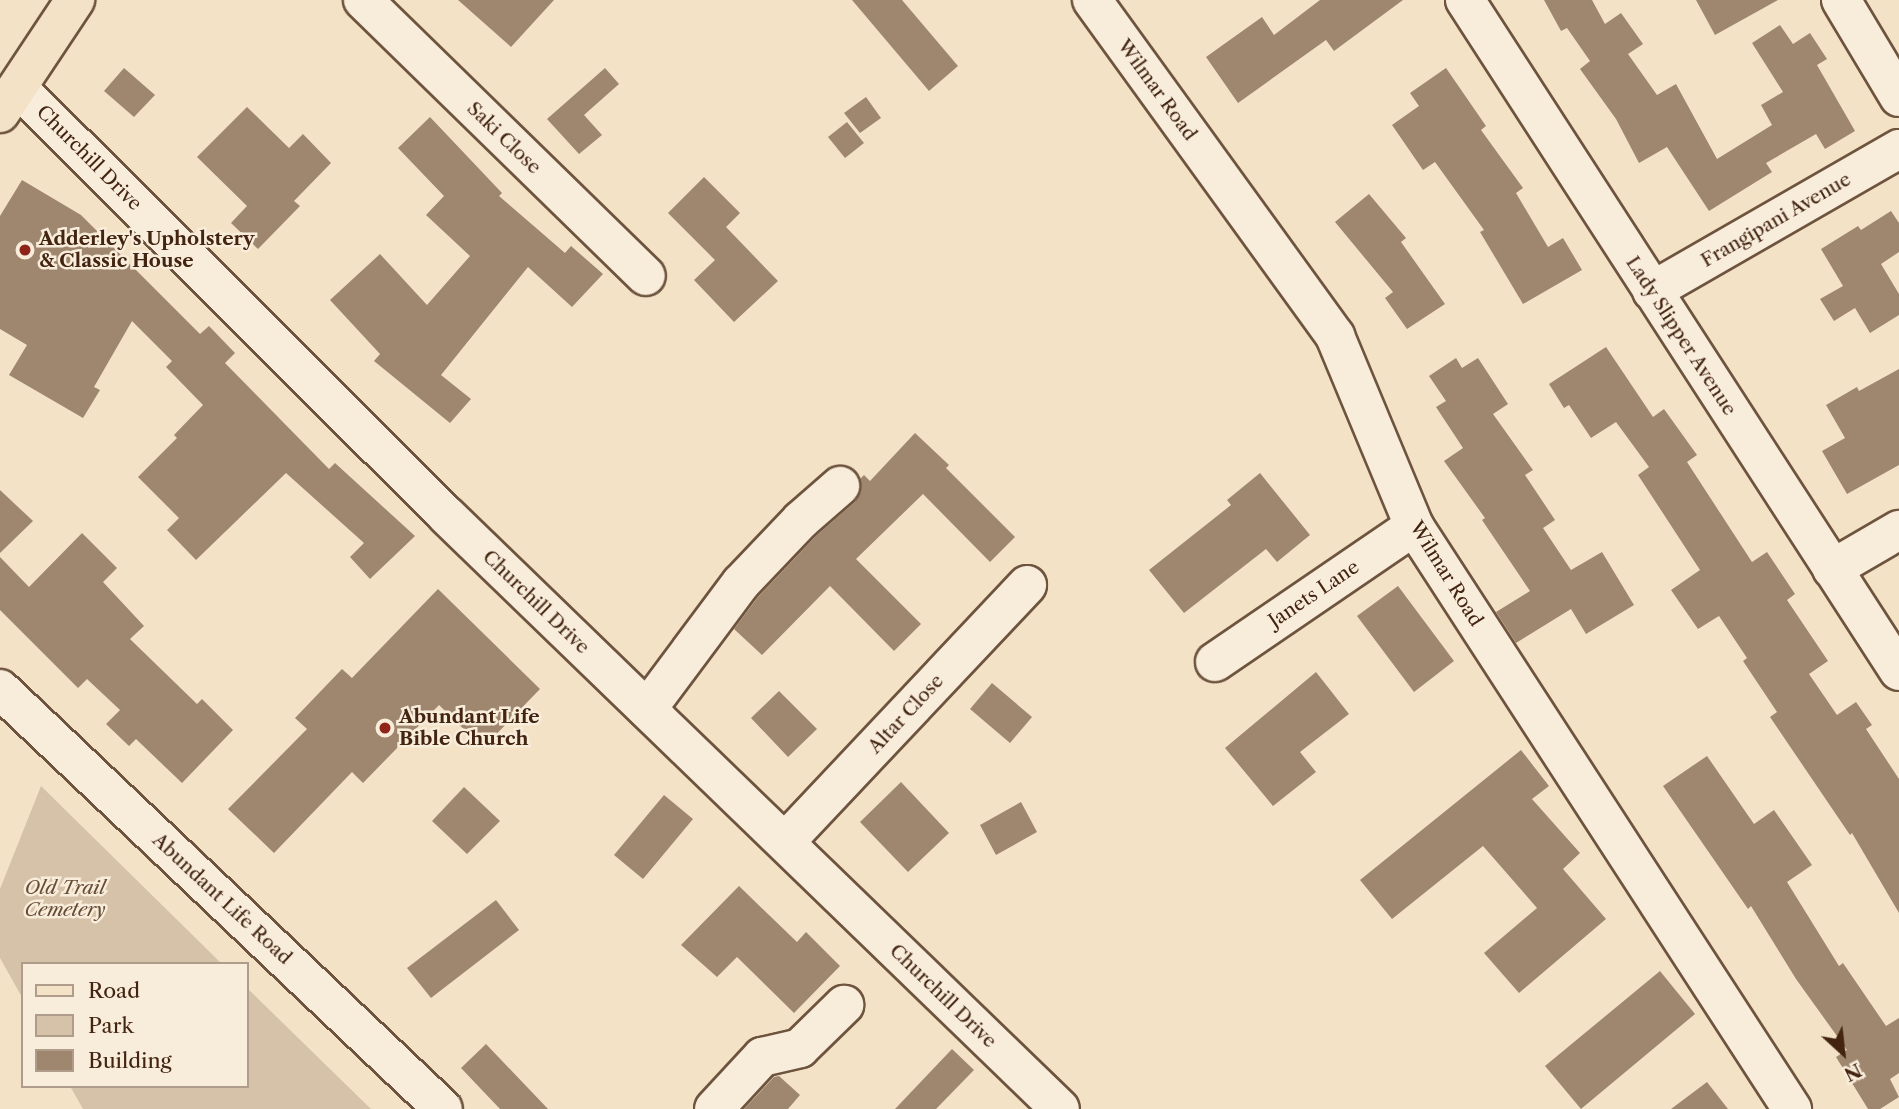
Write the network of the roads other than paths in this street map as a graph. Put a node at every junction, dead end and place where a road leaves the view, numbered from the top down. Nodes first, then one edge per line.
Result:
1 (75, 0) edge
2 (363, 0) edge
3 (1092, 0) edge
4 (1465, 0) edge
5 (1841, 0) edge
6 (1899, 96) edge
7 (5, 106) edge
8 (1899, 149) edge
9 (646, 276) dead end
10 (1652, 292) junction
11 (840, 486) dead end
12 (1414, 526) junction
13 (1899, 530) edge
14 (1832, 569) junction
15 (1027, 585) dead end
16 (1215, 662) dead end
17 (1899, 671) edge
18 (0, 689) edge
19 (647, 709) junction
20 (785, 842) junction
21 (844, 1005) dead end
22 (443, 1109) edge
23 (714, 1109) edge
24 (1060, 1109) edge
25 (1791, 1109) edge

1 - 7 main road
2 - 9 street, Saki Close
3 - 12 street, Wilmar Road
4 - 10 street, Lady Slipper Avenue
5 - 6 street
7 - 19 street, Churchill Drive
8 - 10 street, Frangipani Avenue
10 - 14 street, Lady Slipper Avenue
11 - 19 street
12 - 16 street, Janets Lane
12 - 25 street, Wilmar Road
13 - 14 street
14 - 17 street, Lady Slipper Avenue
15 - 20 street, Altar Close
18 - 22 street, Abundant Life Road
19 - 20 street, Churchill Drive
20 - 24 street, Churchill Drive
21 - 23 street

